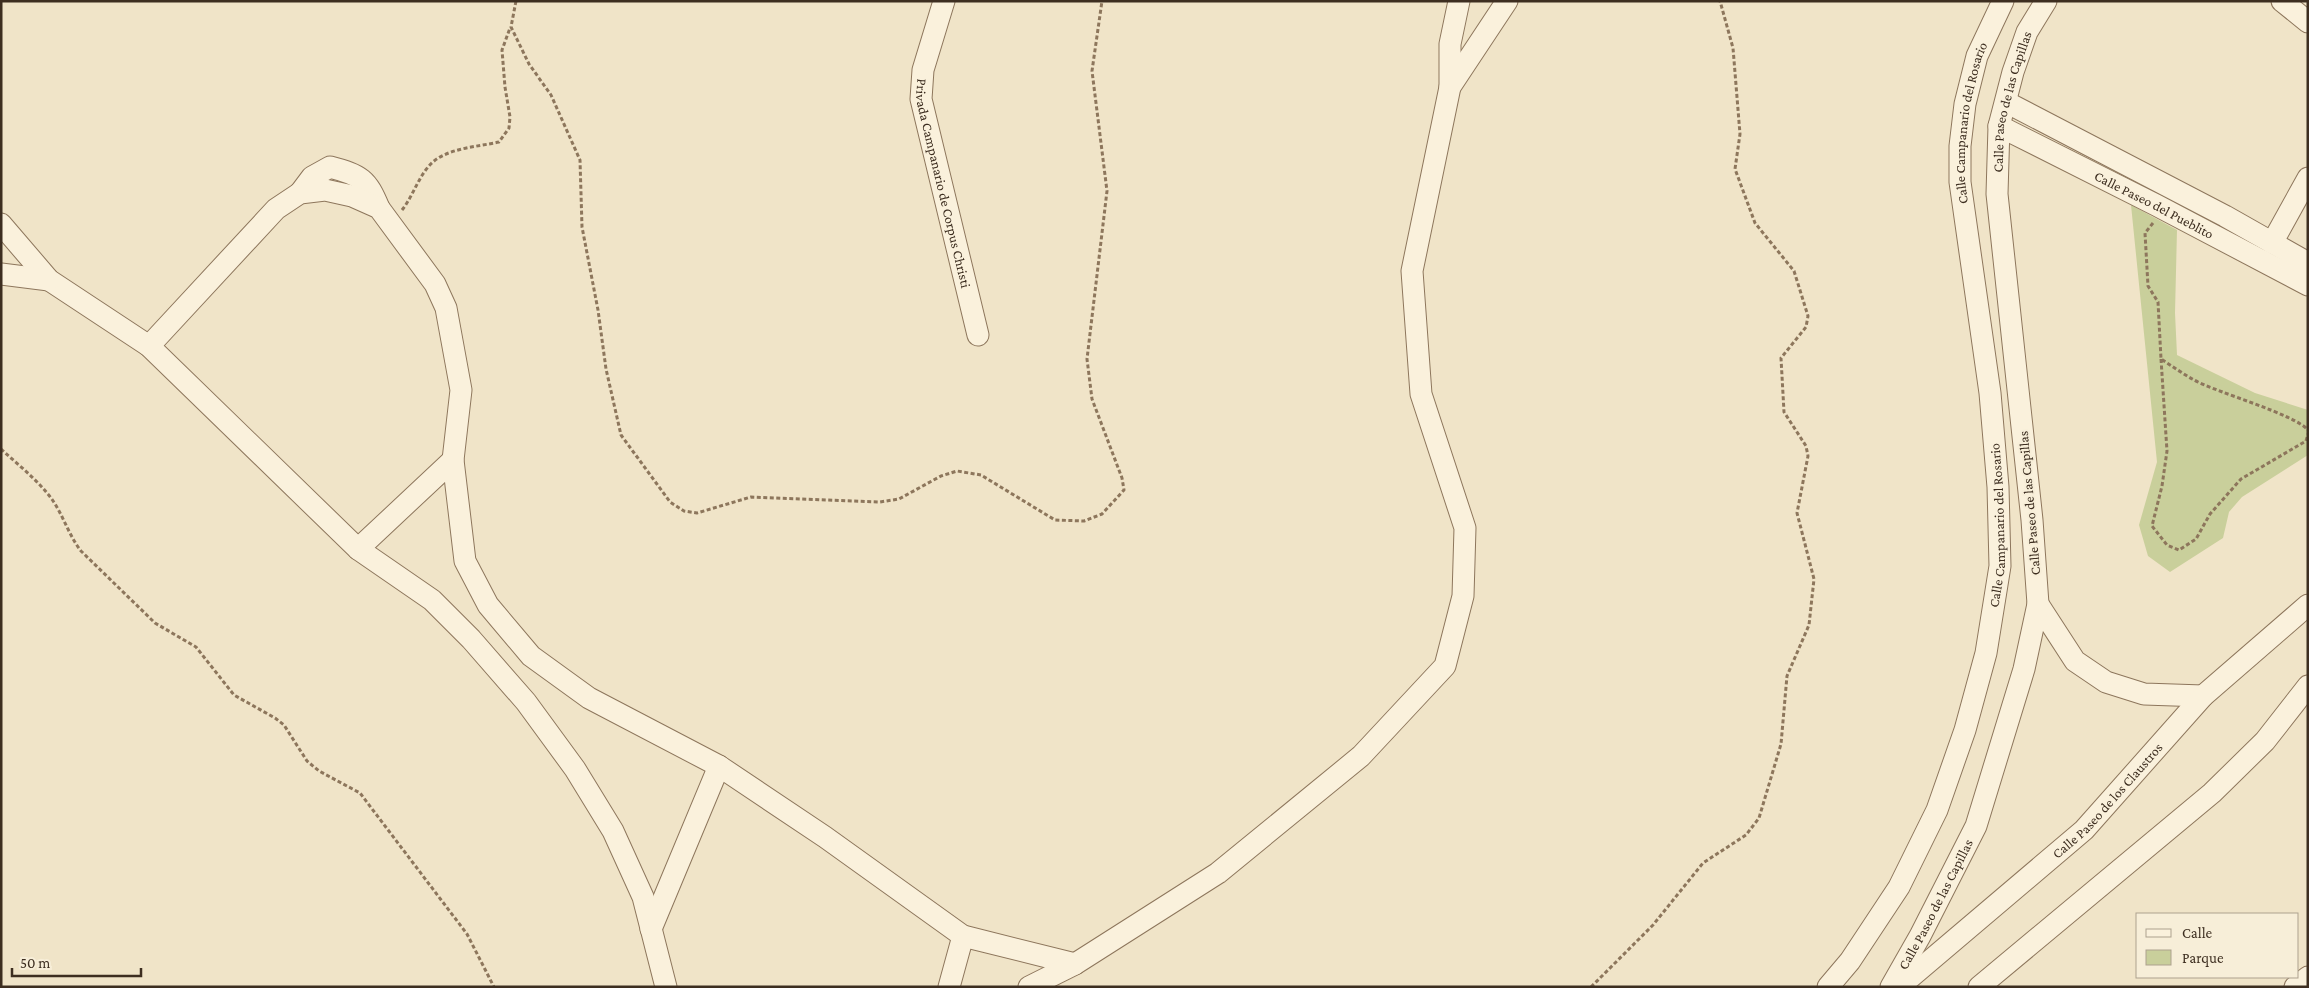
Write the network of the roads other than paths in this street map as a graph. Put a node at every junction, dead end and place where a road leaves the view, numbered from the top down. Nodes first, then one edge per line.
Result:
1 (944, 1) edge
2 (1459, 1) edge
3 (1507, 1) edge
4 (2003, 1) edge
5 (2046, 1) edge
6 (2282, 1) edge
7 (2305, 13) edge
8 (1450, 88) junction
9 (2006, 102) junction
10 (1999, 126) junction
11 (2308, 178) edge
12 (2225, 216) junction
13 (1, 224) edge
14 (2215, 236) junction
15 (2272, 243) junction
16 (2305, 256) edge
17 (1, 274) edge
18 (49, 280) junction
19 (2308, 286) edge
20 (978, 335) dead end
21 (149, 346) junction
22 (453, 460) junction
23 (358, 550) junction
24 (2038, 604) junction
25 (2308, 606) edge
26 (2307, 690) edge
27 (2203, 696) junction
28 (718, 766) junction
29 (652, 929) junction
30 (963, 936) junction
31 (1075, 964) junction
32 (2308, 977) edge
33 (666, 987) edge
34 (949, 987) edge
35 (1029, 987) edge
36 (1828, 987) edge
37 (1891, 987) edge
38 (1899, 987) edge
39 (1979, 987) edge
40 (2295, 987) edge

1 - 20 street, Privada Campanario de Corpus Christi
2 - 8 street
3 - 8 street
4 - 36 street, Calle Campanario del Rosario
5 - 9 street, Calle Paseo de las Capillas
6 - 7 street
8 - 31 street
9 - 10 street, Calle Paseo de las Capillas
9 - 12 street, Calle Paseo del Pueblito
10 - 14 street, Calle Paseo del Pueblito
10 - 24 street, Calle Paseo de las Capillas
11 - 15 street
12 - 14 street
12 - 15 street, Calle Paseo del Pueblito
13 - 18 street
14 - 19 street, Calle Paseo del Pueblito
15 - 16 street, Calle Paseo del Pueblito
17 - 18 street
18 - 21 street
21 - 22 street
21 - 23 street
22 - 23 street
22 - 28 street
23 - 29 street
24 - 27 street
24 - 37 street, Calle Paseo de las Capillas
25 - 27 street, Calle Paseo de los Claustros
26 - 39 street
27 - 38 street, Calle Paseo de los Claustros
28 - 29 street
28 - 30 street
29 - 33 street
30 - 31 street
30 - 34 street
31 - 35 street
32 - 40 street

